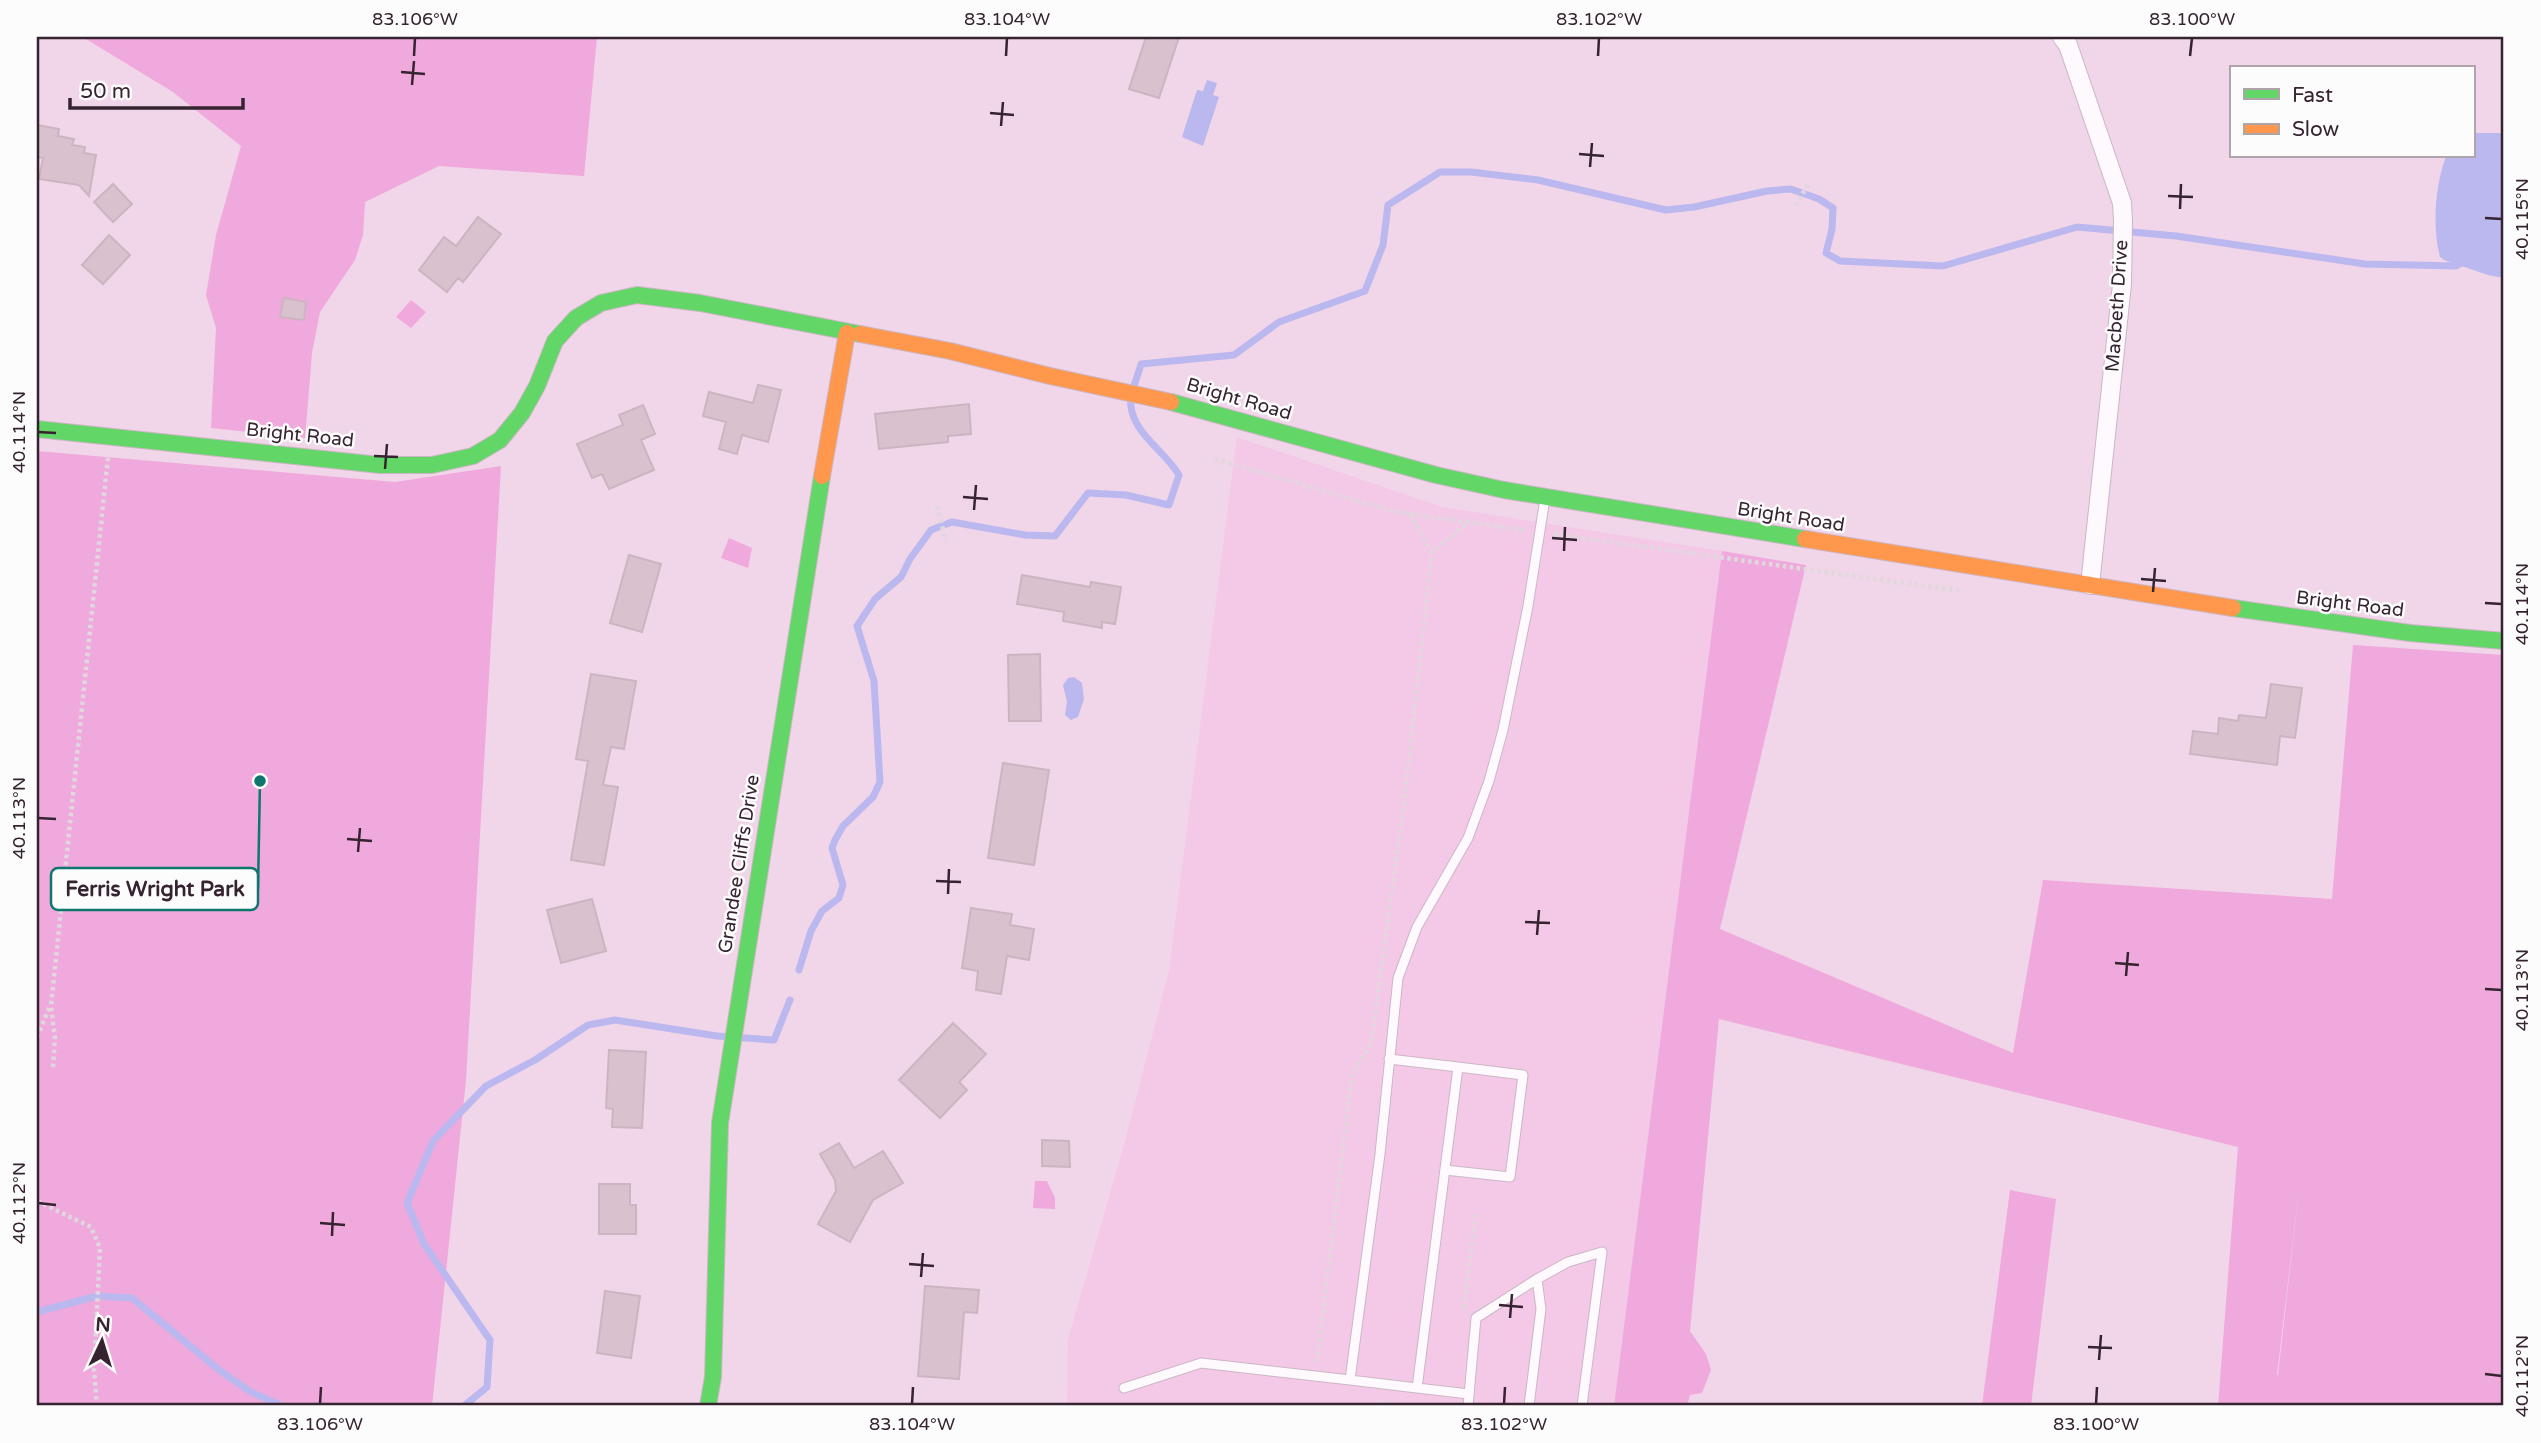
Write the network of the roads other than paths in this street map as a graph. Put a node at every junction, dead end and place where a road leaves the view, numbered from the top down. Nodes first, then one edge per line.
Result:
1 (2063, 37) edge
2 (847, 333) junction
3 (37, 429) edge
4 (1545, 497) junction
5 (2090, 585) junction
6 (2504, 640) edge
7 (1389, 1059) junction
8 (1458, 1067) junction
9 (1445, 1170) junction
10 (1537, 1279) junction
11 (1350, 1380) junction
12 (1124, 1388) dead end
13 (1417, 1388) junction
14 (1469, 1394) junction
15 (708, 1406) edge
16 (1468, 1406) edge
17 (1529, 1406) edge
18 (1582, 1406) edge

1 - 5 street, Macbeth Drive
2 - 3 street, Bright Road
2 - 4 street, Bright Road
2 - 15 street, Grandee Cliffs Drive
4 - 5 street, Bright Road
4 - 7 lane
5 - 6 street, Bright Road
7 - 8 lane
7 - 11 lane
8 - 9 lane
8 - 9 lane
9 - 13 lane
10 - 14 lane
10 - 17 lane
10 - 18 lane
11 - 12 lane
11 - 13 lane
13 - 14 lane
14 - 16 lane

